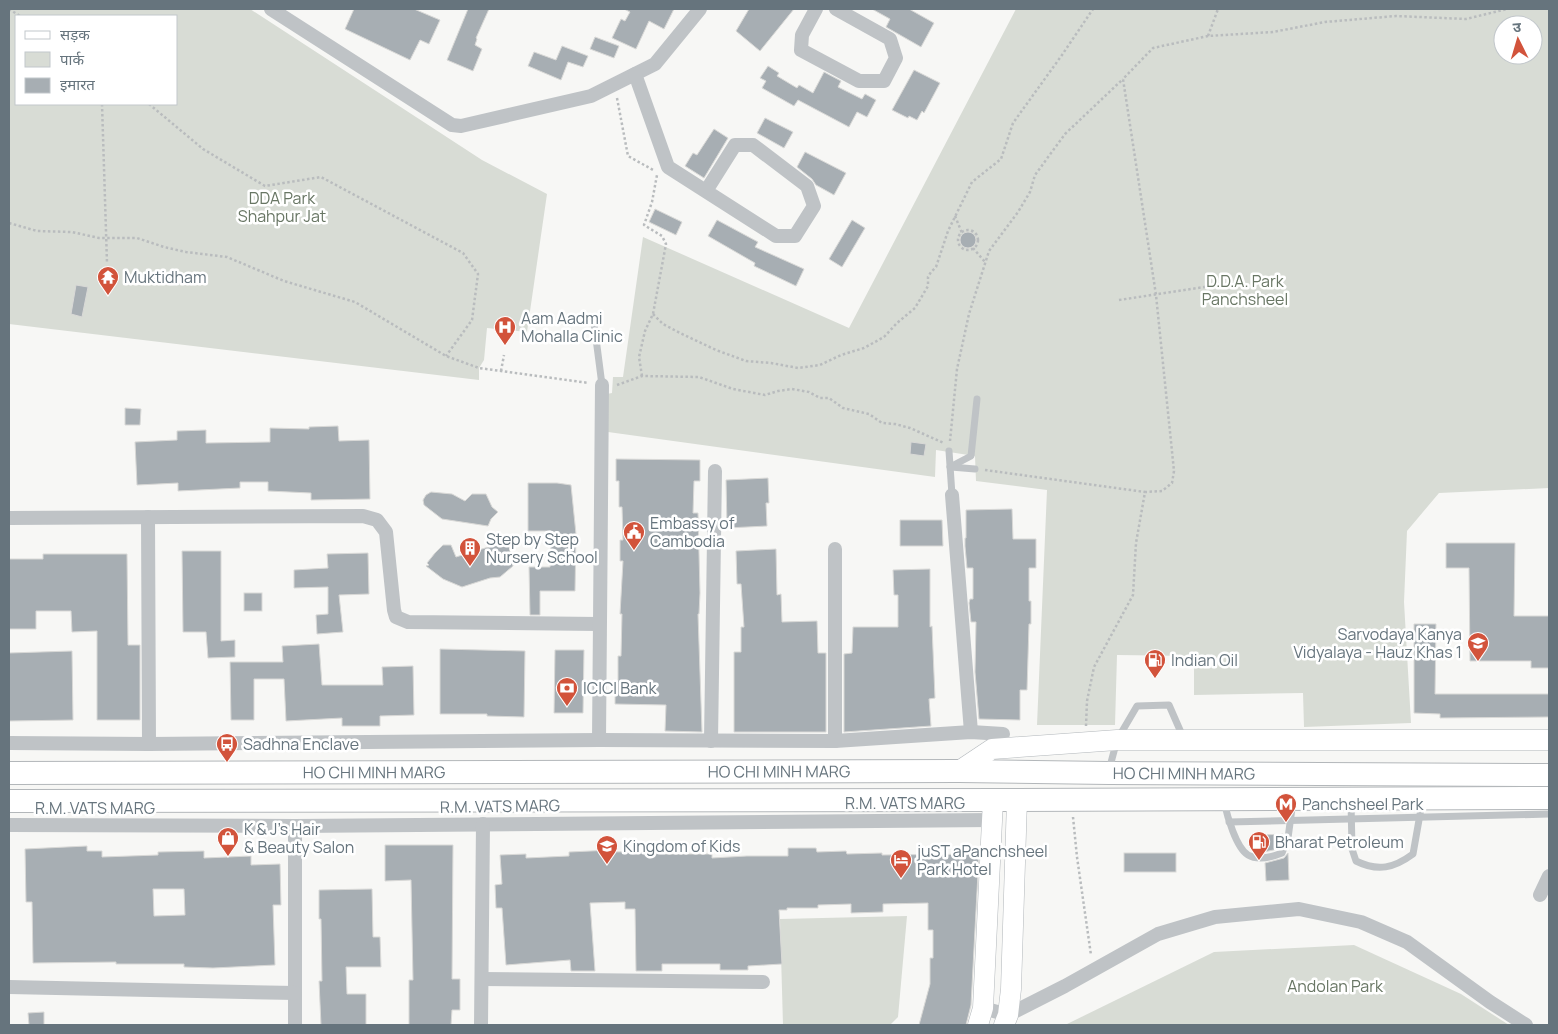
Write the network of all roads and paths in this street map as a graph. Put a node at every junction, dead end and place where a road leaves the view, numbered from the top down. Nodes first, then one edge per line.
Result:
1 (271, 9) edge
2 (700, 9) edge
3 (816, 9) edge
4 (836, 9) edge
5 (1093, 9) edge
6 (1218, 9) edge
7 (1507, 9) edge
8 (1208, 36) junction
9 (635, 74) junction
10 (1123, 78) junction
11 (615, 84) junction
12 (102, 105) edge
13 (150, 105) edge
14 (706, 191) junction
15 (955, 216) junction
16 (9, 223) edge
17 (962, 233) junction
18 (106, 238) junction
19 (973, 248) junction
20 (108, 263) dead end
21 (986, 263) junction
22 (1211, 286) dead end
23 (1156, 295) junction
24 (1118, 300) dead end
25 (653, 314) junction
26 (594, 323) dead end
27 (504, 355) dead end
28 (446, 356) junction
29 (501, 371) junction
30 (642, 376) junction
31 (602, 385) junction
32 (618, 385) dead end
33 (977, 399) dead end
34 (949, 451) dead end
35 (950, 467) junction
36 (975, 469) joint
37 (715, 472) dead end
38 (1145, 492) junction
39 (952, 495) joint
40 (9, 518) edge
41 (148, 518) junction
42 (835, 549) dead end
43 (599, 624) junction
44 (970, 732) junction
45 (1086, 733) dead end
46 (1003, 734) dead end
47 (599, 740) junction
48 (1117, 740) junction
49 (1184, 740) junction
50 (1549, 740) edge
51 (711, 741) junction
52 (835, 741) junction
53 (9, 743) edge
54 (149, 744) junction
55 (959, 771) junction
56 (9, 773) edge
57 (1109, 773) junction
58 (1549, 775) edge
59 (1549, 798) edge
60 (1293, 799) junction
61 (1017, 800) junction
62 (1072, 800) junction
63 (1223, 800) junction
64 (9, 801) edge
65 (1421, 808) junction
66 (1351, 809) junction
67 (992, 810) junction
68 (1549, 814) edge
69 (1229, 822) junction
70 (1290, 822) junction
71 (484, 824) junction
72 (9, 825) edge
73 (295, 826) junction
74 (990, 854) junction
75 (1015, 856) junction
76 (1549, 876) edge
77 (1540, 895) dead end
78 (987, 907) junction
79 (1014, 909) junction
80 (1094, 970) junction
81 (482, 979) junction
82 (763, 982) dead end
83 (9, 987) edge
84 (295, 993) junction
85 (980, 1017) edge
86 (1006, 1020) edge
87 (296, 1025) edge
88 (481, 1025) edge
89 (1526, 1025) edge

1 - 11 street
2 - 9 street
3 - 4 street
5 - 15 path
6 - 8 path
7 - 8 path
8 - 10 path
9 - 11 street
9 - 14 street
10 - 21 path
10 - 23 path
11 - 25 path
12 - 18 path
13 - 28 path
14 - 14 street
15 - 17 path
15 - 25 path
16 - 18 path
17 - 19 path
17 - 19 path
18 - 20 path
18 - 28 path
19 - 21 path
21 - 30 path
22 - 23 path
23 - 24 path
23 - 38 path
25 - 30 path
26 - 31 lane
27 - 29 path
28 - 29 path
29 - 31 path
30 - 32 path
31 - 43 street
33 - 35 lane
34 - 35 lane
35 - 36 lane
35 - 39 lane
36 - 38 path
37 - 51 street
38 - 45 path
39 - 44 street
40 - 41 street
41 - 43 street
41 - 54 street
42 - 52 street
43 - 47 street
44 - 46 street
44 - 52 street
47 - 51 street
47 - 54 street
48 - 49 street
48 - 49 lane
48 - 55 street
48 - 57 lane
49 - 50 street
51 - 52 street
53 - 54 street
55 - 56 main road, HO CHI MINH MARG
55 - 57 main road, HO CHI MINH MARG
57 - 58 main road, HO CHI MINH MARG
59 - 65 main road, HO CHI MINH MARG
60 - 63 main road, HO CHI MINH MARG
60 - 66 main road, HO CHI MINH MARG
60 - 70 lane
61 - 62 main road, HO CHI MINH MARG
61 - 67 main road, HO CHI MINH MARG
61 - 75 street
62 - 63 main road, HO CHI MINH MARG
62 - 80 path
63 - 69 lane
64 - 67 main road, HO CHI MINH MARG
65 - 66 main road, HO CHI MINH MARG
65 - 66 lane
65 - 68 lane
66 - 70 lane
67 - 71 street, R.M. VATS MARG
67 - 74 street
69 - 70 lane
69 - 70 lane
71 - 73 street, R.M. VATS MARG
71 - 81 street
72 - 73 street, R.M. VATS MARG
73 - 84 street
74 - 75 street
74 - 78 street
75 - 79 street
76 - 77 street
78 - 79 street
78 - 85 street
79 - 86 street
80 - 86 street
80 - 89 street
81 - 82 street
81 - 88 street
83 - 84 street
84 - 87 street
85 - 86 street

